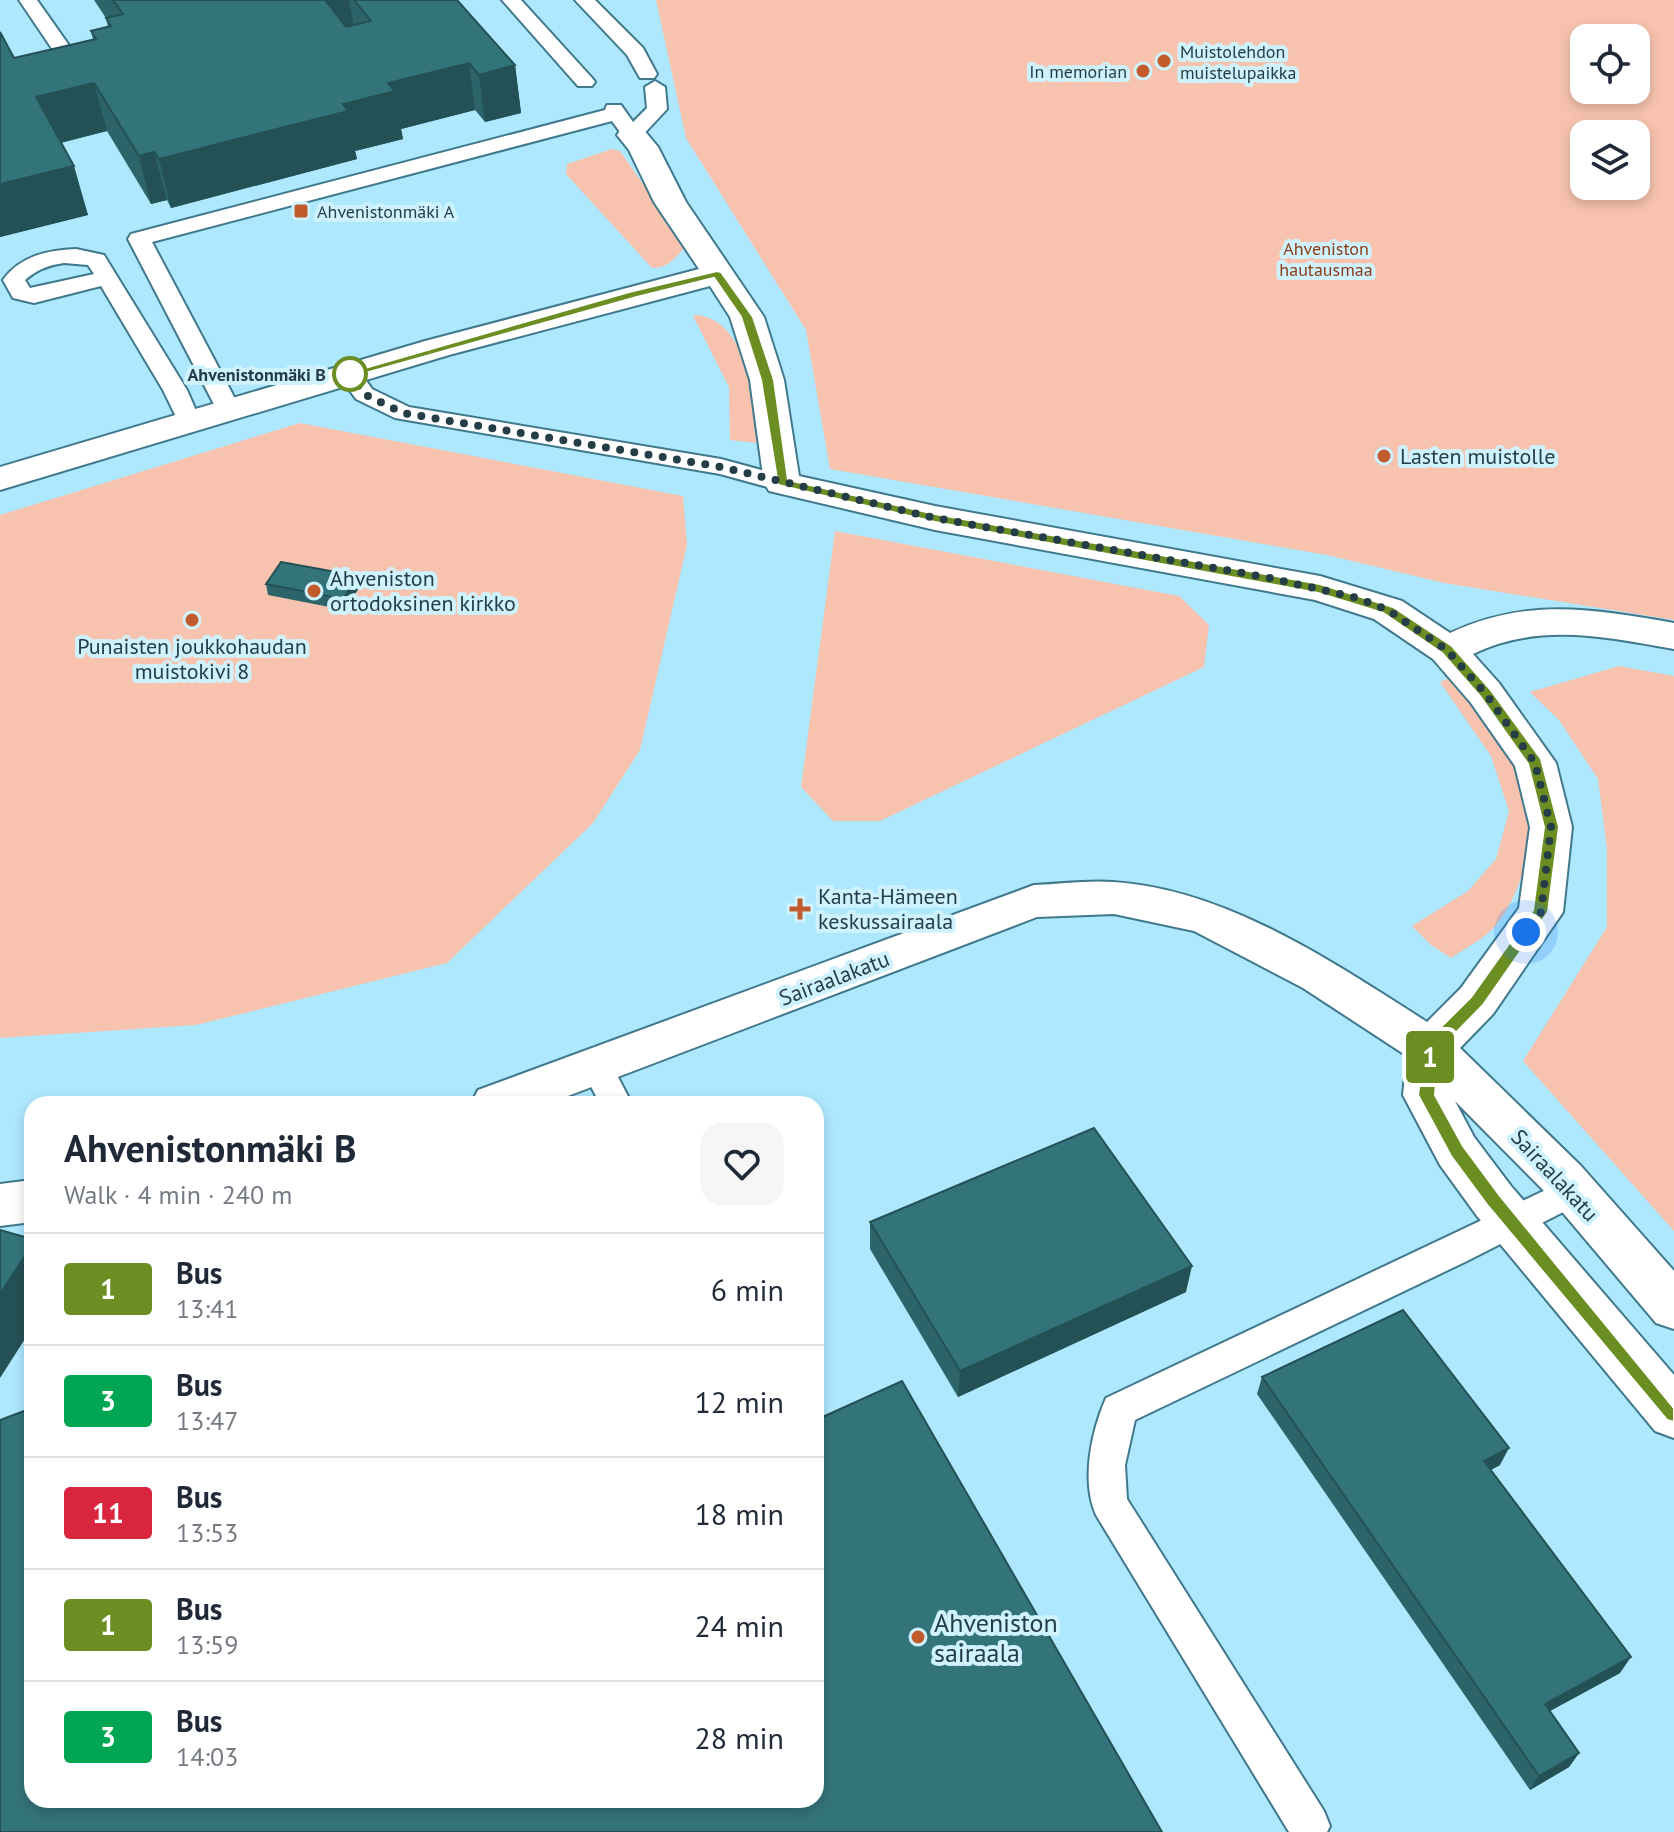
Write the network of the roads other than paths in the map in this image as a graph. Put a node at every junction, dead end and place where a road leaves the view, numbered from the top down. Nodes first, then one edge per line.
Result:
1 (28, 0) edge
2 (511, 0) edge
3 (584, 0) edge
4 (70, 61) edge
5 (585, 82) dead end
6 (602, 96) dead end
7 (624, 124) junction
8 (717, 274) junction
9 (106, 278) dead end
10 (350, 374) junction
11 (229, 410) junction
12 (189, 422) junction
13 (0, 479) edge
14 (782, 483) junction
15 (1674, 636) edge
16 (1447, 650) junction
17 (1431, 1048) junction
18 (606, 1086) edge
19 (544, 1096) edge
20 (1573, 1191) junction
21 (24, 1202) edge
22 (0, 1205) edge
23 (1512, 1222) junction
24 (1674, 1307) edge
25 (1674, 1414) edge
26 (1309, 1826) dead end

1 - 4 lane
2 - 5 lane
3 - 7 lane
6 - 7 lane
7 - 8 street
7 - 11 lane
8 - 10 street
8 - 14 street
9 - 12 lane
10 - 11 street
10 - 14 lane
11 - 12 street
12 - 13 street
14 - 16 street
15 - 16 street
16 - 17 street
17 - 18 street, Sairaalakatu
17 - 20 street, Sairaalakatu
17 - 23 street
18 - 19 street, Sairaalakatu
20 - 23 lane
20 - 24 street, Sairaalakatu
21 - 22 street
23 - 25 street
23 - 26 lane

